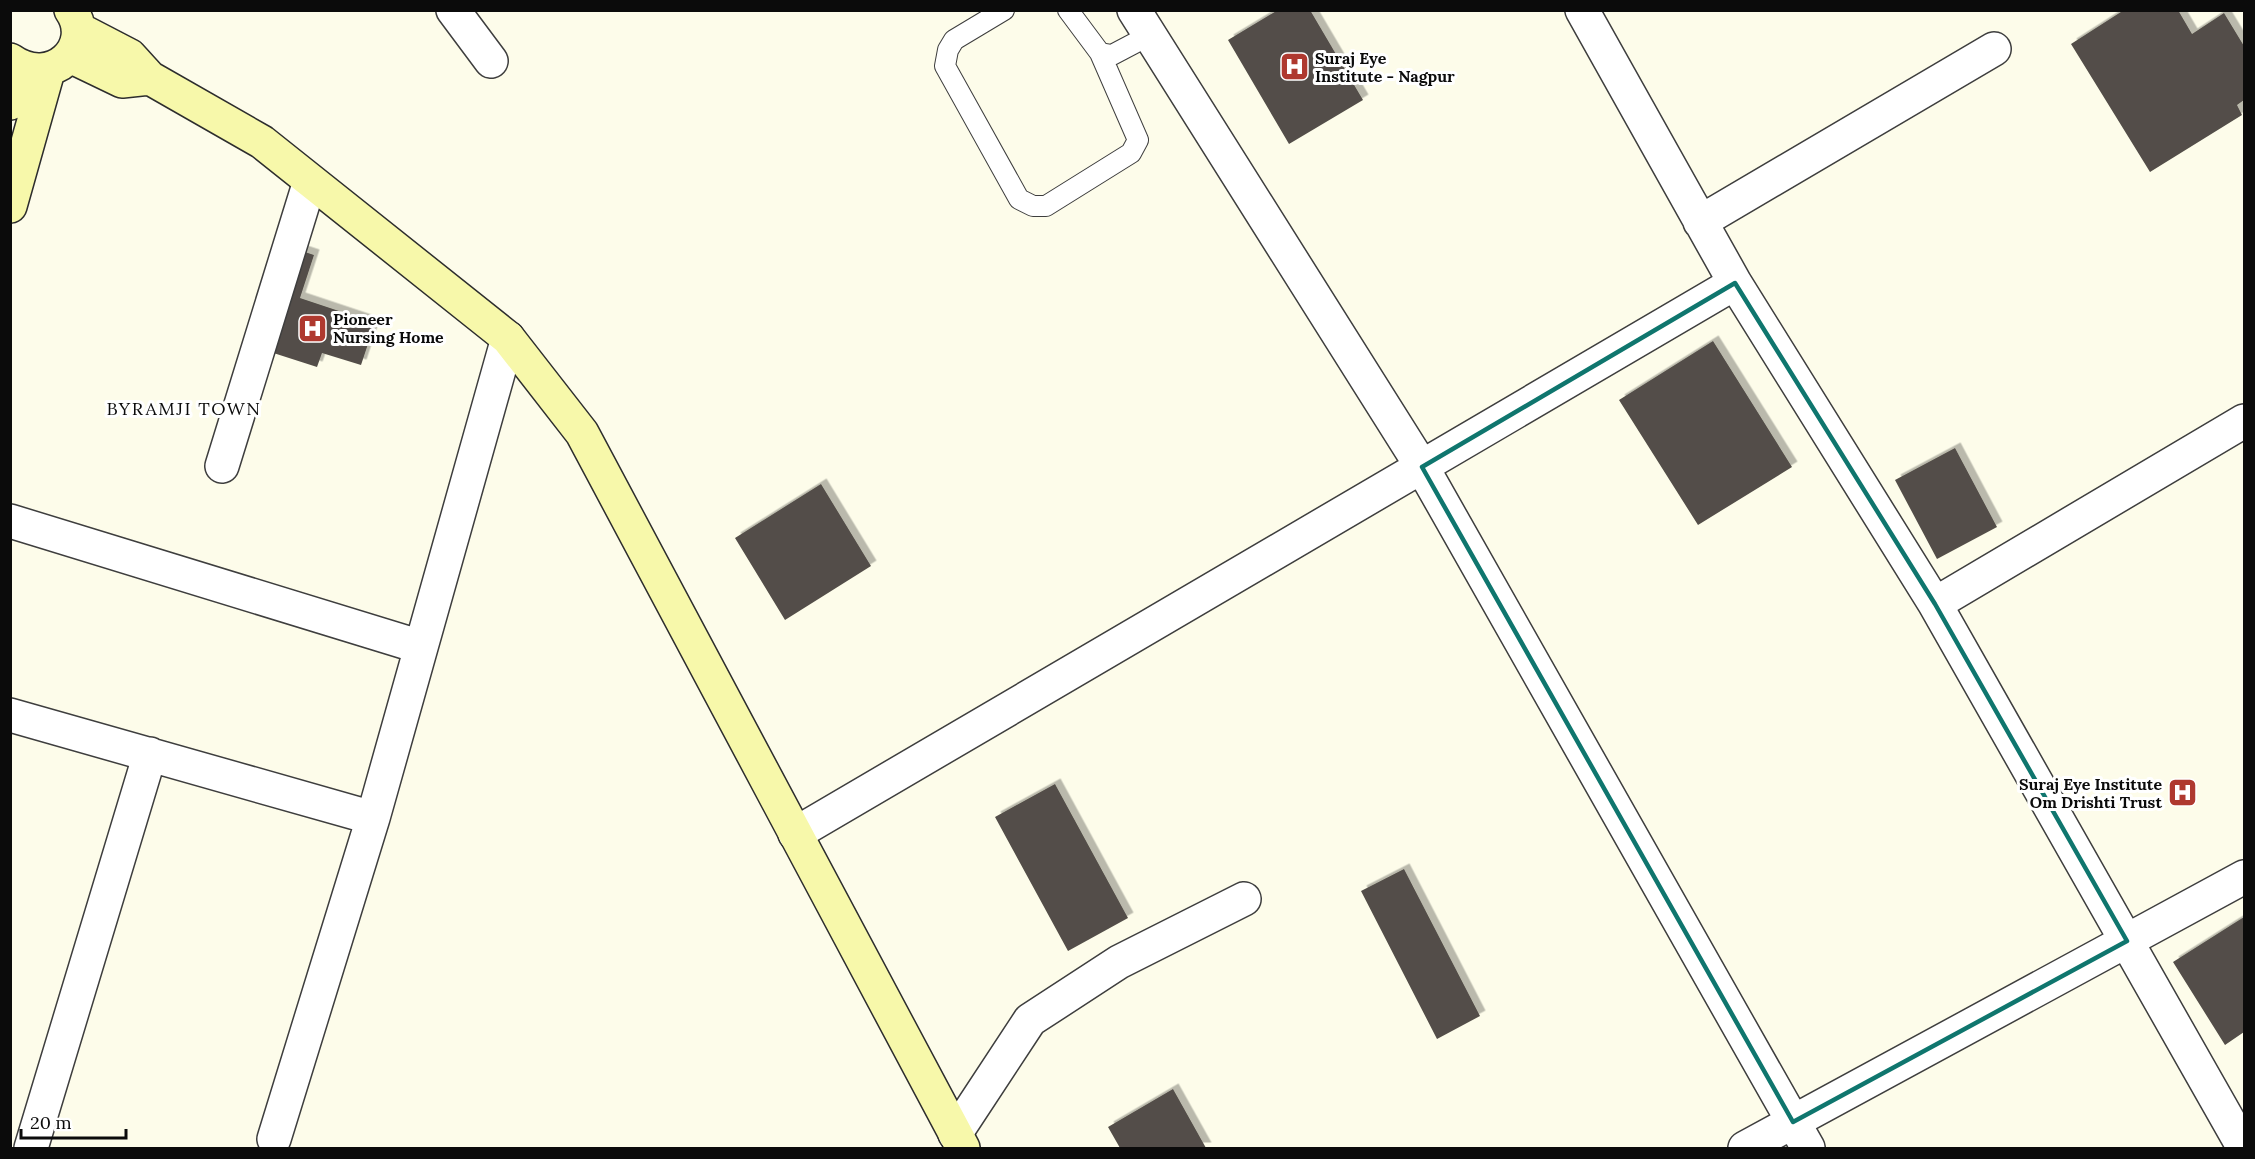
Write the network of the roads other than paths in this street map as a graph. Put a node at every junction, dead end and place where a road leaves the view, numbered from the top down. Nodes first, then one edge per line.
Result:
1 (453, 10) edge
2 (1004, 10) edge
3 (1068, 10) edge
4 (1582, 10) edge
5 (1142, 23) edge
6 (50, 49) edge
7 (1995, 49) dead end
8 (1100, 53) junction
9 (491, 61) dead end
10 (10, 103) edge
11 (310, 181) junction
12 (10, 206) edge
13 (1700, 222) junction
14 (1735, 283) junction
15 (508, 338) junction
16 (2244, 421) edge
17 (222, 465) dead end
18 (1422, 467) junction
19 (10, 521) edge
20 (1935, 604) junction
21 (421, 647) junction
22 (10, 715) edge
23 (150, 754) junction
24 (373, 818) junction
25 (795, 834) junction
26 (2244, 877) edge
27 (1244, 899) dead end
28 (2127, 941) junction
29 (1801, 1135) edge
30 (274, 1139) dead end
31 (954, 1144) edge
32 (31, 1149) edge
33 (1745, 1149) edge
34 (2244, 1149) edge

1 - 9 street
2 - 8 lane
3 - 8 lane
4 - 13 street
5 - 8 lane
5 - 18 street
6 - 10 main road
6 - 11 main road
6 - 12 main road
7 - 13 street
11 - 15 main road
11 - 17 street
13 - 14 street
14 - 18 street
14 - 20 street
15 - 21 street
15 - 25 main road
16 - 20 street
18 - 25 street
18 - 29 street
19 - 21 street
20 - 28 street
21 - 24 street
22 - 23 street
23 - 24 street
23 - 32 street
24 - 30 street
25 - 31 main road
26 - 28 street
27 - 31 street
28 - 29 street
28 - 34 street
29 - 33 street

